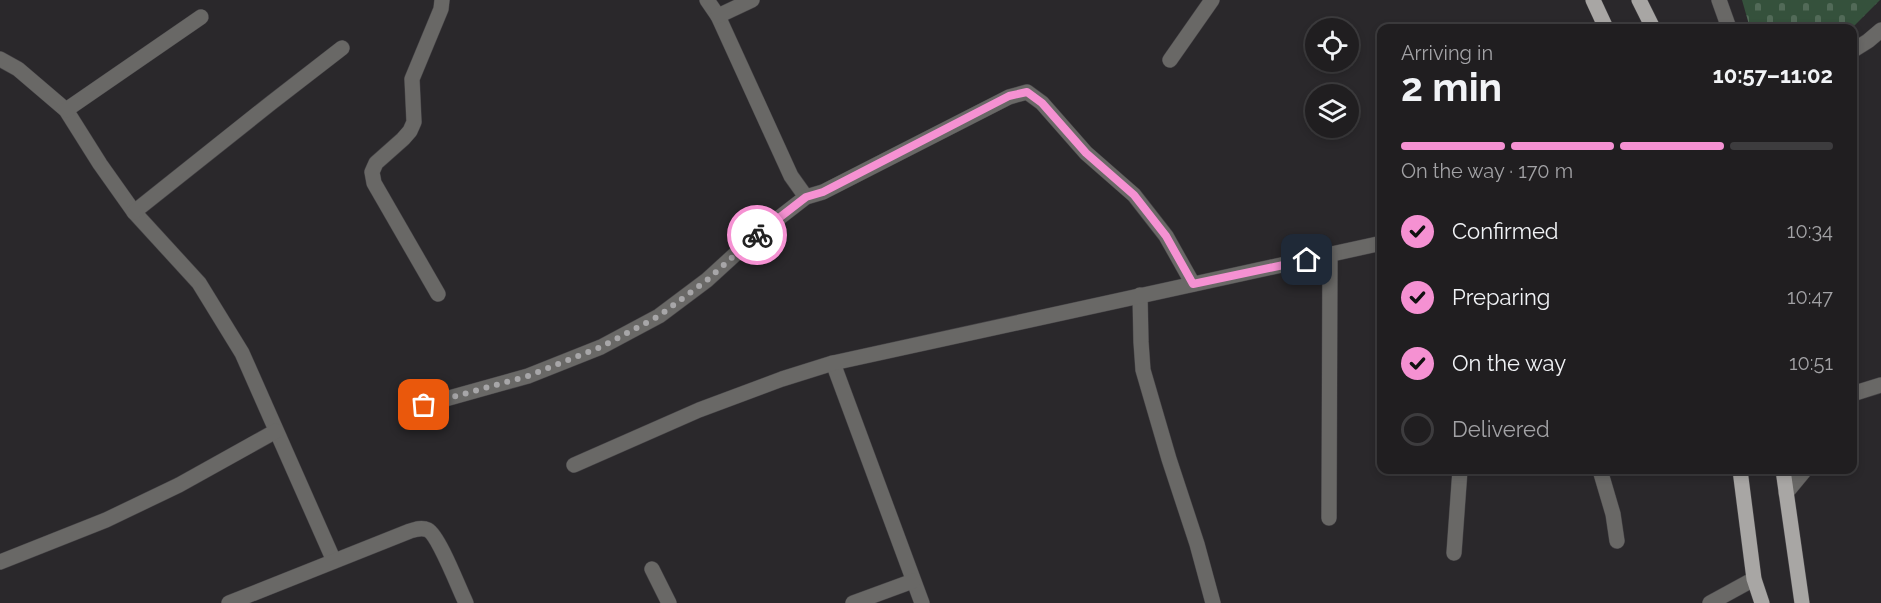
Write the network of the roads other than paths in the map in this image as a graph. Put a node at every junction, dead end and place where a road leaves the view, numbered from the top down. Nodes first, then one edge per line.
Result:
1 (442, 0) edge
2 (707, 0) edge
3 (752, 0) edge
4 (1212, 0) edge
5 (1593, 0) edge
6 (1639, 0) edge
7 (1719, 0) edge
8 (718, 16) junction
9 (201, 17) dead end
10 (1604, 24) edge
11 (1651, 24) edge
12 (1728, 24) edge
13 (1881, 30) edge
14 (342, 48) dead end
15 (1857, 48) edge
16 (0, 59) edge
17 (1170, 60) dead end
18 (66, 110) junction
19 (806, 197) junction
20 (134, 212) junction
21 (1377, 244) edge
22 (1330, 255) junction
23 (1193, 284) junction
24 (438, 294) dead end
25 (1140, 296) junction
26 (833, 363) junction
27 (1881, 384) edge
28 (1857, 392) edge
29 (424, 405) dead end
30 (276, 431) junction
31 (574, 465) dead end
32 (1460, 474) edge
33 (1601, 474) edge
34 (1741, 474) edge
35 (1784, 474) edge
36 (1801, 474) edge
37 (1786, 493) junction
38 (1329, 518) dead end
39 (1617, 542) dead end
40 (1454, 553) dead end
41 (334, 561) junction
42 (0, 562) edge
43 (652, 569) dead end
44 (1755, 579) junction
45 (914, 581) junction
46 (229, 603) edge
47 (466, 603) edge
48 (669, 603) edge
49 (854, 603) edge
50 (922, 603) edge
51 (1213, 603) edge
52 (1710, 603) edge
53 (1761, 603) edge
54 (1802, 603) edge

1 - 24 street
2 - 8 street
3 - 8 street
4 - 17 street
5 - 10 main road
6 - 11 main road
7 - 12 street
8 - 19 street
9 - 18 street
13 - 15 street
14 - 20 street
16 - 18 street
18 - 20 street
19 - 23 street
19 - 29 street
20 - 30 street
21 - 22 street
22 - 23 street
22 - 38 street
23 - 25 street
25 - 26 street
25 - 51 street
26 - 31 street
26 - 45 street
27 - 28 street
30 - 41 street
30 - 42 street
32 - 40 street
33 - 39 street
34 - 44 main road
35 - 37 main road
36 - 37 street
37 - 54 main road
41 - 46 street
41 - 47 street
43 - 48 street
44 - 52 street
44 - 53 main road
45 - 49 street
45 - 50 street

